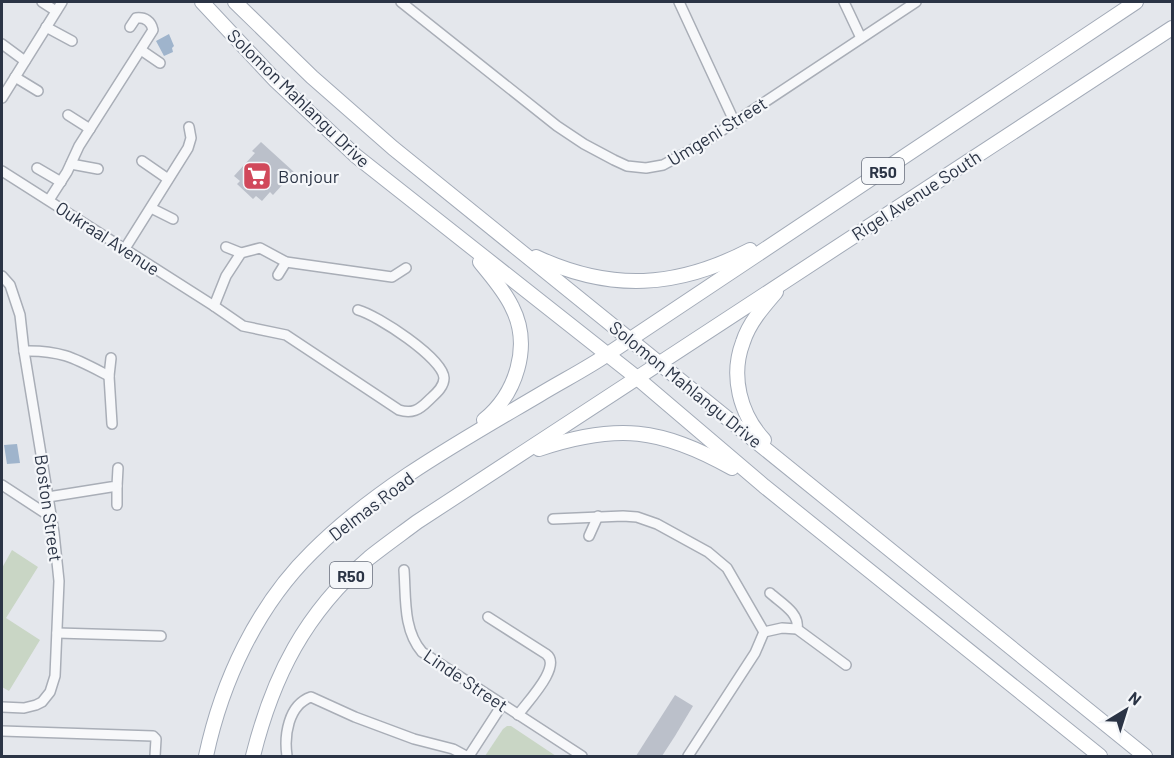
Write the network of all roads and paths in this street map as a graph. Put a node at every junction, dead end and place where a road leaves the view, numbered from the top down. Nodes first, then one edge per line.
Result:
1 (42, 2) edge
2 (62, 2) edge
3 (202, 2) edge
4 (235, 2) edge
5 (401, 2) edge
6 (679, 2) edge
7 (844, 2) edge
8 (916, 2) edge
9 (1136, 2) edge
10 (56, 11) junction
11 (46, 27) junction
12 (130, 27) dead end
13 (1173, 28) edge
14 (861, 38) junction
15 (72, 41) dead end
16 (2, 44) edge
17 (141, 50) junction
18 (25, 61) junction
19 (160, 63) dead end
20 (15, 77) junction
21 (38, 91) dead end
22 (2, 98) edge
23 (68, 115) dead end
24 (735, 123) junction
25 (189, 127) dead end
26 (90, 129) junction
27 (142, 161) dead end
28 (71, 164) junction
29 (37, 168) dead end
30 (98, 169) dead end
31 (2, 171) edge
32 (168, 178) junction
33 (61, 182) junction
34 (49, 201) junction
35 (151, 208) junction
36 (820, 213) junction
37 (173, 219) dead end
38 (265, 238) dead end
39 (463, 241) junction
40 (226, 247) dead end
41 (515, 247) junction
42 (260, 248) junction
43 (124, 250) junction
44 (241, 253) junction
45 (301, 253) dead end
46 (332, 257) dead end
47 (291, 262) junction
48 (327, 268) junction
49 (406, 268) dead end
50 (279, 275) dead end
51 (2, 276) edge
52 (785, 281) junction
53 (214, 306) junction
54 (358, 310) dead end
55 (630, 338) junction
56 (24, 351) junction
57 (608, 355) junction
58 (111, 358) dead end
59 (659, 363) junction
60 (109, 376) junction
61 (636, 377) junction
62 (112, 424) dead end
63 (458, 442) junction
64 (522, 454) junction
65 (118, 468) dead end
66 (791, 469) junction
67 (2, 485) edge
68 (117, 486) junction
69 (764, 486) junction
70 (48, 497) junction
71 (117, 505) dead end
72 (598, 516) junction
73 (51, 517) junction
74 (553, 519) dead end
75 (589, 536) dead end
76 (404, 570) dead end
77 (770, 593) dead end
78 (488, 617) dead end
79 (797, 629) junction
80 (764, 632) junction
81 (57, 633) junction
82 (162, 636) dead end
83 (846, 665) dead end
84 (502, 705) junction
85 (2, 707) edge
86 (518, 715) junction
87 (2, 731) edge
88 (155, 756) edge
89 (206, 756) edge
90 (253, 756) edge
91 (287, 756) edge
92 (467, 756) edge
93 (582, 756) edge
94 (688, 756) edge
95 (1100, 756) edge
96 (1145, 756) edge

1 - 10 street
2 - 10 street
3 - 39 main road, Solomon Mahlangu Drive
4 - 41 main road, Solomon Mahlangu Drive
5 - 24 street, Umgeni Street
6 - 24 street
7 - 14 street
8 - 14 street, Umgeni Street
9 - 36 main road, Rigel Avenue South / R50
10 - 11 street
11 - 15 street
11 - 18 street
12 - 17 street
13 - 52 main road, Rigel Avenue South / R50
14 - 24 street, Umgeni Street
16 - 18 street
17 - 19 street
17 - 26 street
18 - 20 street
20 - 21 street
20 - 22 street
23 - 26 street
25 - 32 street
26 - 28 street
27 - 32 street
28 - 30 street
28 - 33 street
29 - 33 street
31 - 34 street, Oukraal Avenue
32 - 35 street
33 - 34 street
34 - 43 street, Oukraal Avenue
35 - 37 street
35 - 43 street
36 - 41 main road
36 - 55 main road, Rigel Avenue South / R50
38 - 42 street
39 - 57 main road, Solomon Mahlangu Drive
39 - 63 main road
40 - 44 street
41 - 55 main road, Solomon Mahlangu Drive
42 - 44 street
42 - 47 street
43 - 53 street, Oukraal Avenue
44 - 53 street
45 - 47 street
46 - 48 street
47 - 48 street
47 - 50 street
48 - 49 street
51 - 56 street, Boston Street
52 - 59 main road, Rigel Avenue South / R50
52 - 66 main road
53 - 54 street, Oukraal Avenue
55 - 57 main road, Delmas Road / R50
55 - 59 main road, Solomon Mahlangu Drive
56 - 60 street
56 - 70 street, Boston Street
57 - 61 main road, Solomon Mahlangu Drive
57 - 63 main road, Delmas Road / R50
58 - 60 street
59 - 61 main road, R50
59 - 66 main road, Solomon Mahlangu Drive
60 - 62 street
61 - 64 main road, R50
61 - 69 main road, Solomon Mahlangu Drive
63 - 89 main road, Delmas Road / R50
64 - 69 main road
64 - 90 main road, R50
65 - 68 street
66 - 96 main road, Solomon Mahlangu Drive
67 - 73 street
68 - 70 street
68 - 71 street
69 - 95 main road, Solomon Mahlangu Drive
70 - 73 street, Boston Street
72 - 74 street
72 - 75 street
72 - 80 street
73 - 81 street, Boston Street
76 - 84 street, Linde Street
77 - 79 street
78 - 86 street
79 - 80 street
79 - 83 street
80 - 94 street
81 - 82 street
81 - 85 street, Boston Street
84 - 86 street, Linde Street
84 - 92 street
86 - 93 street, Linde Street
87 - 88 street
91 - 92 street

